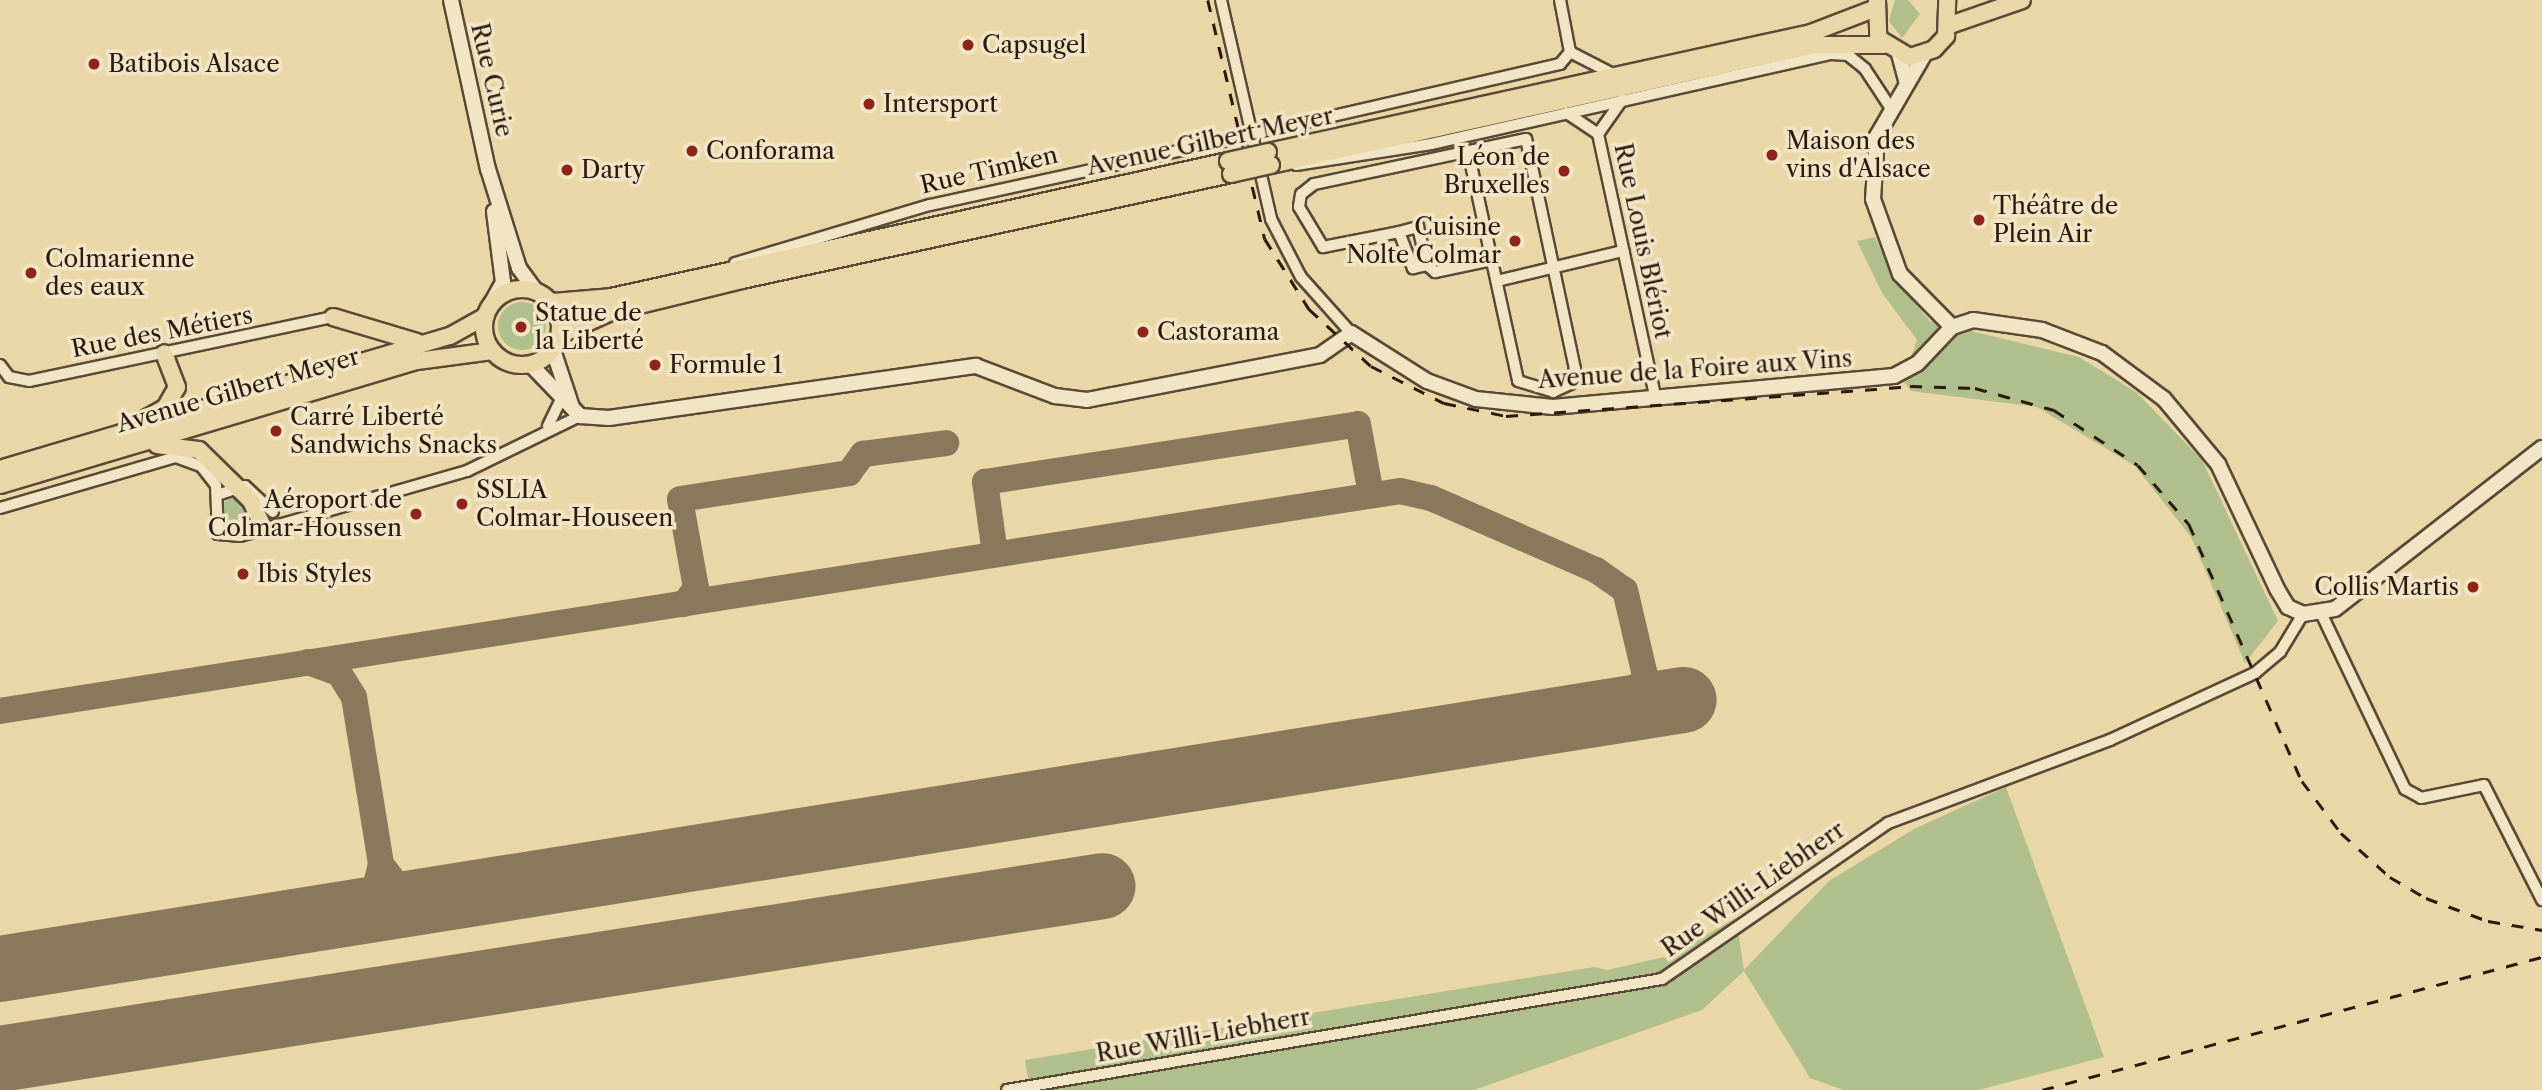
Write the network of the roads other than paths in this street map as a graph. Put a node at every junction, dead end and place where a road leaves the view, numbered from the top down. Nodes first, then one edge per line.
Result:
1 (451, 0) edge
2 (1221, 0) edge
3 (1560, 0) edge
4 (1947, 0) edge
5 (2022, 0) edge
6 (1875, 5) edge
7 (1950, 25) junction
8 (1884, 45) junction
9 (1570, 52) junction
10 (1899, 54) junction
11 (1924, 55) junction
12 (1617, 75) junction
13 (1907, 83) junction
14 (1622, 100) junction
15 (1892, 110) junction
16 (1567, 113) junction
17 (1487, 131) junction
18 (1598, 134) junction
19 (1431, 144) junction
20 (1468, 151) junction
21 (1270, 158) junction
22 (1230, 167) junction
23 (488, 169) junction
24 (1399, 232) junction
25 (1623, 251) junction
26 (1492, 260) junction
27 (1426, 265) junction
28 (1553, 267) junction
29 (705, 275) junction
30 (1497, 281) junction
31 (536, 291) junction
32 (552, 302) junction
33 (488, 311) junction
34 (333, 317) joint
35 (1952, 327) junction
36 (1351, 333) junction
37 (556, 342) junction
38 (426, 343) junction
39 (492, 351) junction
40 (164, 353) junction
41 (531, 365) junction
42 (1, 367) edge
43 (1656, 398) junction
44 (571, 408) junction
45 (548, 426) junction
46 (123, 432) junction
47 (2542, 448) edge
48 (110, 452) junction
49 (0, 469) edge
50 (0, 485) edge
51 (239, 488) junction
52 (217, 495) junction
53 (0, 508) edge
54 (273, 512) dead end
55 (261, 530) junction
56 (2303, 614) junction
57 (2322, 615) junction
58 (2542, 900) edge
59 (1007, 1090) edge

1 - 23 street, Rue Curie
2 - 36 street
3 - 9 street
4 - 7 main road
5 - 7 main road
6 - 8 main road, Avenue Gilbert Meyer
6 - 12 main road, Avenue Gilbert Meyer
7 - 11 main road
8 - 10 main road
8 - 21 main road, Avenue Gilbert Meyer
9 - 12 street
9 - 29 street, Rue Timken, bridge
10 - 11 main road
10 - 13 street
11 - 13 street
12 - 21 main road, Avenue Gilbert Meyer
13 - 15 street
14 - 15 street, Avenue Gilbert Meyer
14 - 16 street, Avenue Gilbert Meyer
14 - 18 street
15 - 35 street
16 - 17 street, Avenue Gilbert Meyer
16 - 18 street
17 - 19 street, Avenue Gilbert Meyer
17 - 20 street
18 - 25 street, Rue Louis Blériot
19 - 20 street
19 - 21 street, Avenue Gilbert Meyer
20 - 24 street
20 - 26 street
20 - 28 street
21 - 22 main road, Avenue Gilbert Meyer, bridge
22 - 29 main road, Avenue Gilbert Meyer
22 - 37 main road, Avenue Gilbert Meyer
23 - 31 street, Rue Curie
23 - 33 street, Rue Curie
24 - 27 street
24 - 27 street
25 - 28 street
25 - 43 street, Rue Louis Blériot
26 - 27 street
26 - 30 street
28 - 30 street
28 - 30 street
29 - 32 main road, Avenue Gilbert Meyer
31 - 32 main road
31 - 33 main road
32 - 37 main road
33 - 38 main road, Avenue Gilbert Meyer
33 - 39 main road
34 - 38 main road
34 - 40 street, Rue des Métiers
35 - 43 street, Avenue de la Foire aux Vins
35 - 56 street
36 - 43 street, Avenue de la Foire aux Vins
36 - 44 street
37 - 41 main road
37 - 44 street
38 - 46 main road, Avenue Gilbert Meyer
39 - 41 main road
39 - 48 main road, Avenue Gilbert Meyer
40 - 42 street, Rue des Métiers
40 - 46 main road
41 - 44 street
44 - 45 street
44 - 45 street
45 - 55 street
46 - 49 main road, Avenue Gilbert Meyer
47 - 57 street
48 - 50 main road, Avenue Gilbert Meyer
48 - 51 main road
51 - 52 street
51 - 54 street
51 - 55 main road
52 - 53 street
52 - 55 street
56 - 57 street
56 - 59 street, Rue Willi-Liebherr
57 - 58 street

